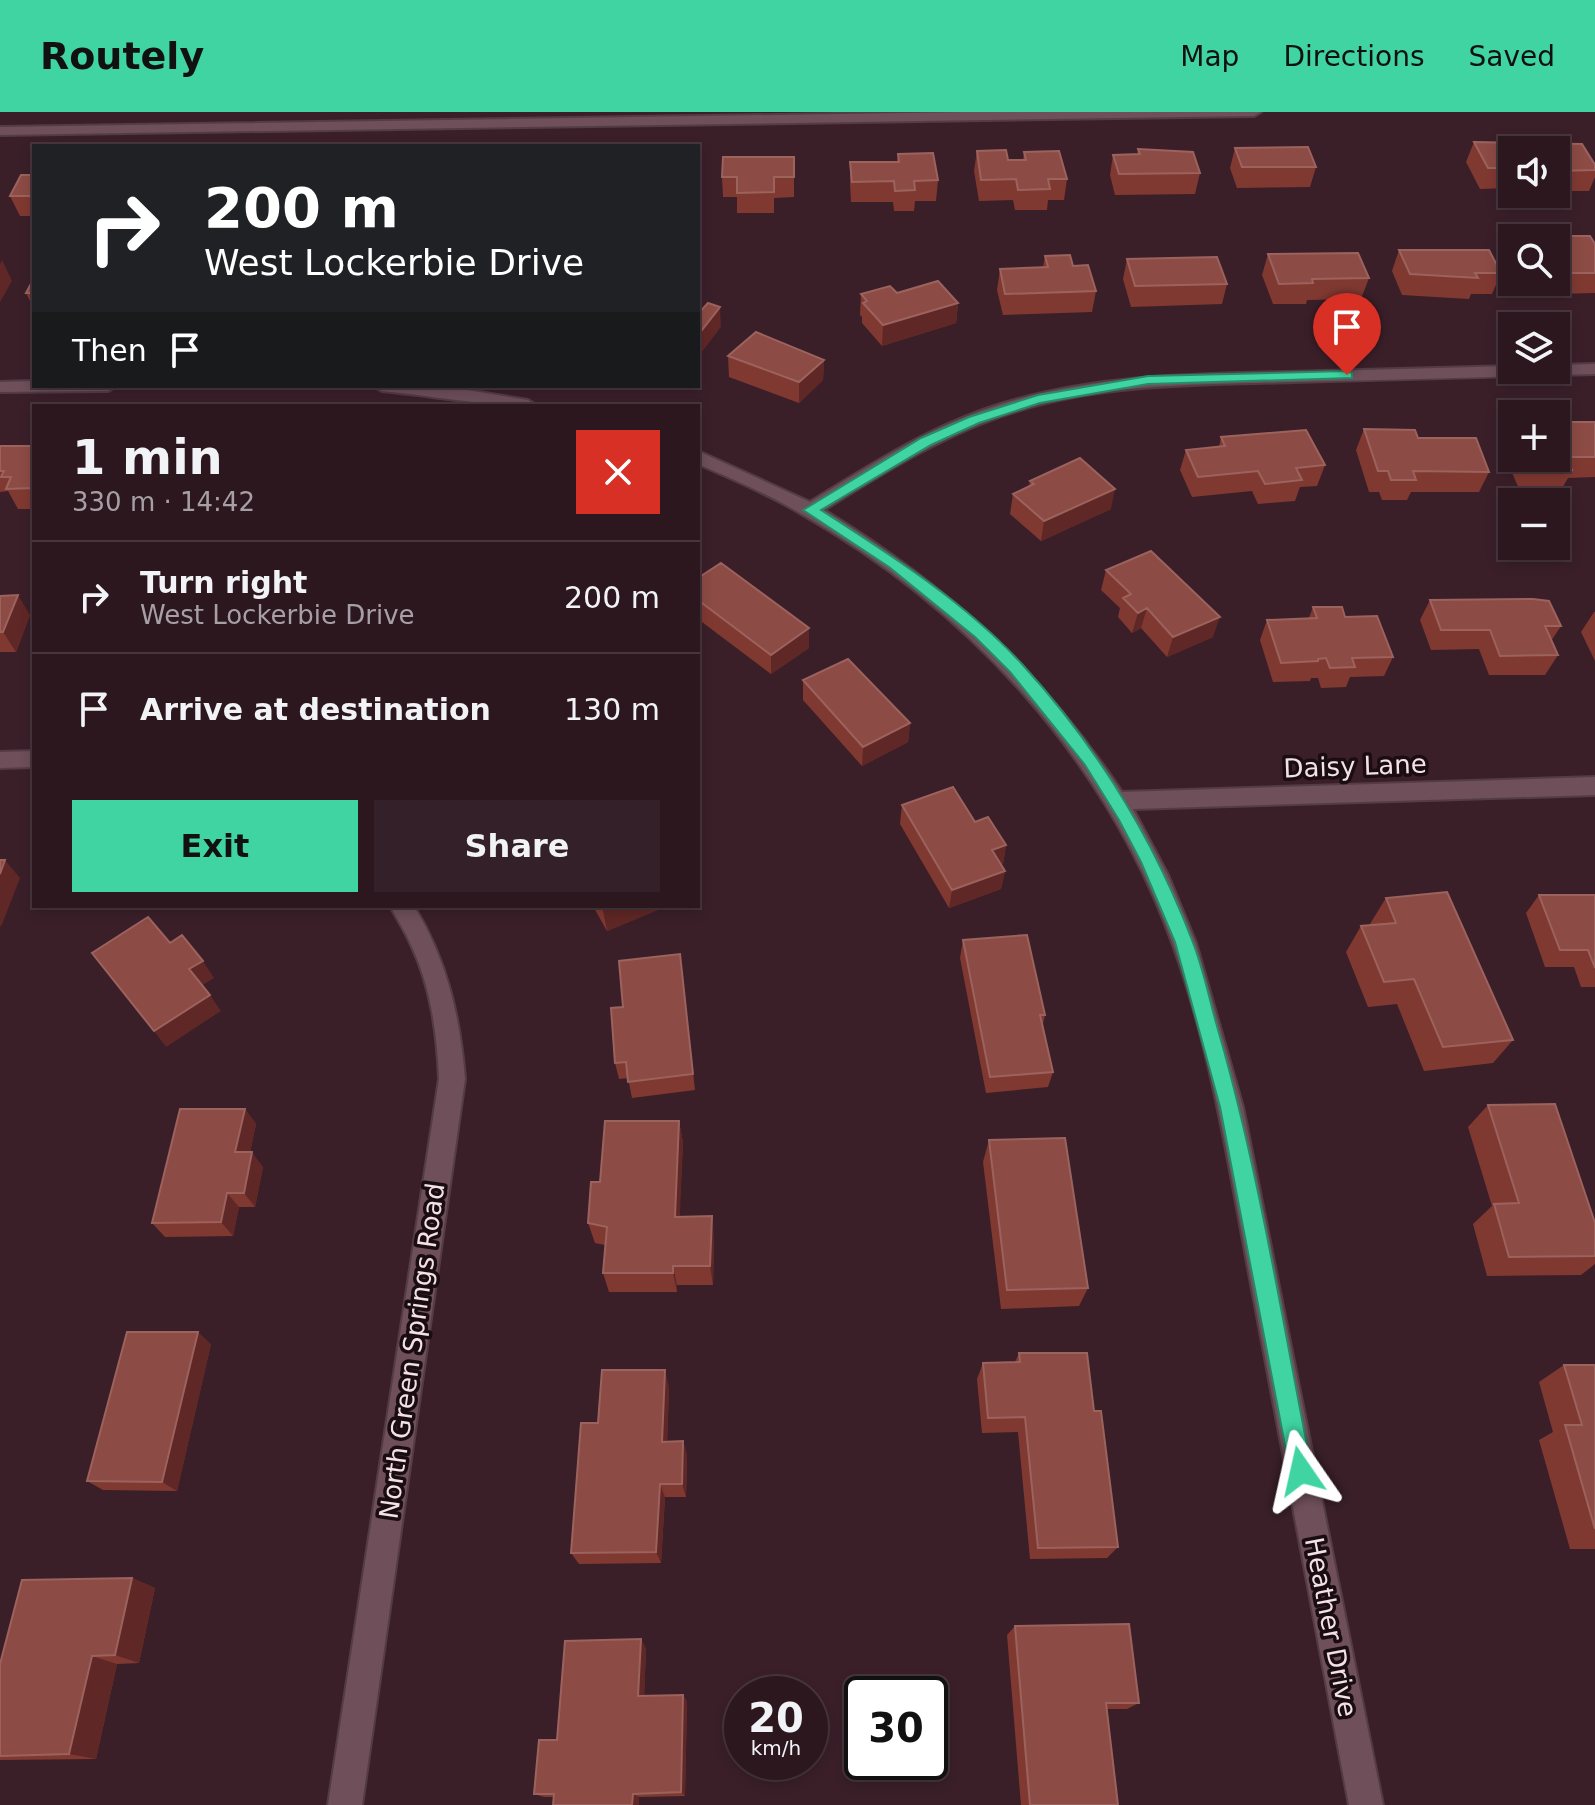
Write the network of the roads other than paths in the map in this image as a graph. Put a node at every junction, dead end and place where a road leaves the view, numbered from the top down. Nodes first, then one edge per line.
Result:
1 (1254, 112) edge
2 (0, 131) edge
3 (1595, 369) edge
4 (0, 387) edge
5 (32, 387) edge
6 (404, 388) edge
7 (517, 404) edge
8 (700, 458) edge
9 (810, 510) junction
10 (32, 759) edge
11 (0, 760) edge
12 (1595, 786) edge
13 (1118, 801) junction
14 (403, 908) edge
15 (345, 1805) edge
16 (1366, 1805) edge

1 - 2 street
3 - 9 street
4 - 5 street
6 - 7 street
8 - 9 street, Heather Drive
9 - 13 street, Heather Drive
10 - 11 street
12 - 13 street, Daisy Lane
13 - 16 street, Heather Drive
14 - 15 street, North Green Springs Road

